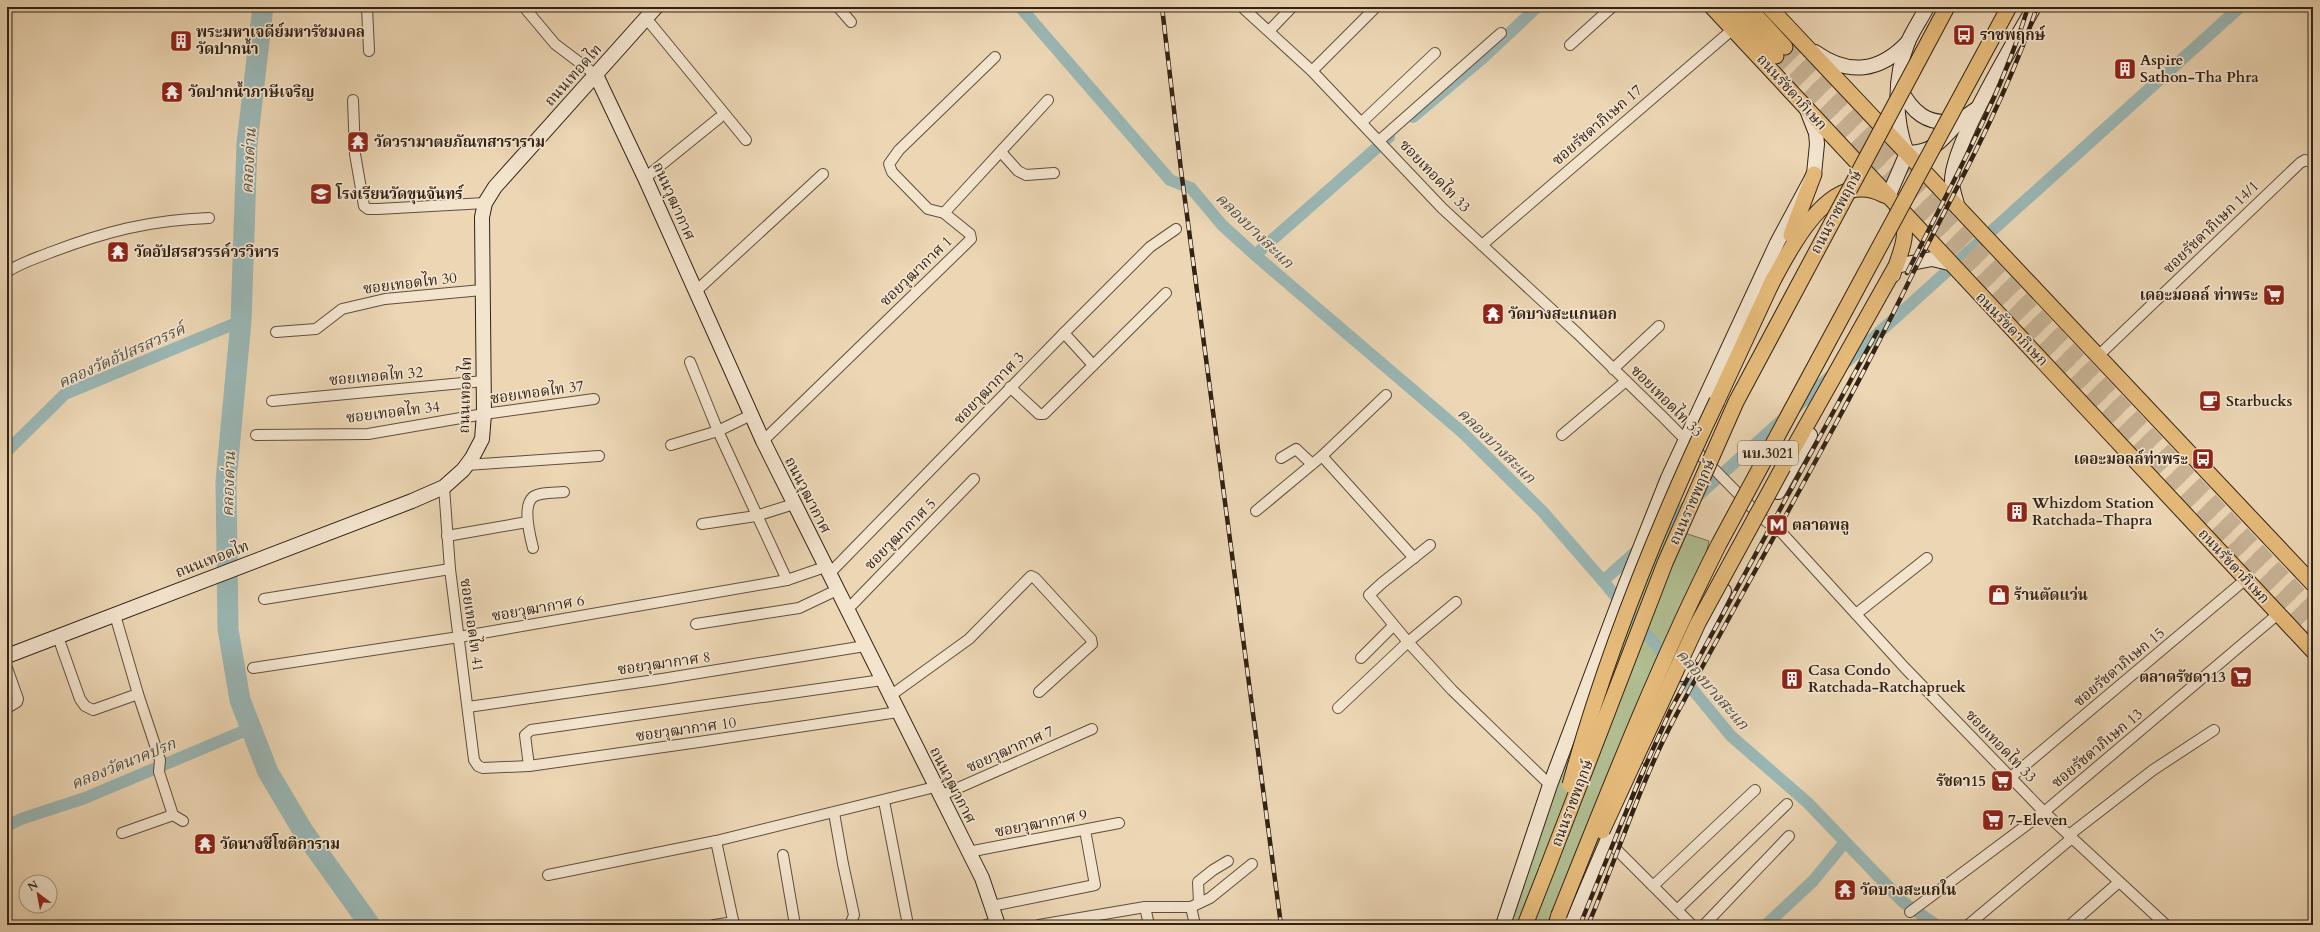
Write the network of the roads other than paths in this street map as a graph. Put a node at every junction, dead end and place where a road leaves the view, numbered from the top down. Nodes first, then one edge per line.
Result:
1 (367, 7) edge
2 (524, 7) edge
3 (656, 7) edge
4 (838, 7) edge
5 (1242, 7) edge
6 (1292, 7) edge
7 (1376, 7) edge
8 (1612, 7) edge
9 (1712, 7) edge
10 (1730, 7) edge
11 (1748, 7) edge
12 (1770, 7) edge
13 (1927, 7) edge
14 (1947, 7) edge
15 (2009, 7) edge
16 (2034, 7) edge
17 (646, 18) junction
18 (851, 22) dead end
19 (1733, 29) junction
20 (1268, 31) junction
21 (1501, 33) dead end
22 (1908, 42) junction
23 (1570, 45) dead end
24 (1805, 45) junction
25 (369, 51) dead end
26 (1435, 53) dead end
27 (995, 57) dead end
28 (1312, 71) junction
29 (596, 76) junction
30 (1900, 81) junction
31 (353, 100) dead end
32 (1048, 100) dead end
33 (1979, 107) junction
34 (1806, 109) junction
35 (719, 118) dead end
36 (1961, 120) junction
37 (1362, 122) junction
38 (746, 140) dead end
39 (1382, 143) junction
40 (1001, 152) junction
41 (1907, 153) junction
42 (2313, 163) edge
43 (1054, 173) dead end
44 (823, 174) dead end
45 (1814, 174) junction
46 (645, 178) junction
47 (1888, 197) junction
48 (485, 203) junction
49 (1958, 208) junction
50 (944, 213) junction
51 (209, 218) dead end
52 (1176, 229) dead end
53 (1482, 244) junction
54 (1949, 263) junction
55 (1896, 266) junction
56 (7, 272) edge
57 (1770, 286) junction
58 (482, 290) junction
59 (695, 292) junction
60 (1166, 293) dead end
61 (1659, 326) dead end
62 (276, 332) dead end
63 (1064, 333) junction
64 (2098, 357) junction
65 (690, 362) dead end
66 (1093, 365) junction
67 (1614, 368) junction
68 (1626, 381) junction
69 (484, 382) junction
70 (1010, 387) junction
71 (1386, 395) dead end
72 (594, 399) dead end
73 (272, 401) dead end
74 (484, 414) junction
75 (751, 415) junction
76 (718, 431) junction
77 (256, 435) dead end
78 (1562, 435) dead end
79 (763, 441) junction
80 (1685, 441) junction
81 (671, 445) dead end
82 (599, 456) dead end
83 (1322, 456) junction
84 (1281, 458) dead end
85 (1312, 464) junction
86 (467, 465) junction
87 (974, 479) dead end
88 (444, 487) junction
89 (564, 492) dead end
90 (794, 504) junction
91 (1256, 511) dead end
92 (756, 516) junction
93 (1763, 519) junction
94 (527, 522) junction
95 (702, 524) dead end
96 (447, 536) junction
97 (1430, 545) dead end
98 (532, 548) dead end
99 (1414, 558) junction
100 (1927, 558) dead end
101 (450, 569) junction
102 (827, 571) junction
103 (2246, 579) junction
104 (787, 580) junction
105 (2313, 584) edge
106 (837, 590) junction
107 (264, 599) dead end
108 (1456, 602) dead end
109 (847, 610) junction
110 (1856, 614) junction
111 (2278, 614) junction
112 (115, 615) junction
113 (696, 624) dead end
114 (1394, 626) junction
115 (58, 637) junction
116 (459, 637) junction
117 (1408, 642) junction
118 (865, 646) junction
119 (2313, 651) edge
120 (7, 656) edge
121 (1361, 658) dead end
122 (7, 668) edge
123 (253, 668) dead end
124 (882, 680) junction
125 (1039, 692) dead end
126 (138, 694) junction
127 (890, 696) junction
128 (468, 706) junction
129 (7, 708) edge
130 (1338, 708) dead end
131 (898, 712) junction
132 (1092, 729) dead end
133 (2214, 730) dead end
134 (478, 766) joint
135 (529, 766) junction
136 (2011, 777) junction
137 (1550, 785) junction
138 (1755, 790) dead end
139 (938, 792) junction
140 (884, 801) junction
141 (1787, 804) dead end
142 (2044, 812) junction
143 (834, 813) junction
144 (173, 815) junction
145 (183, 821) dead end
146 (1119, 823) dead end
147 (1085, 830) junction
148 (122, 833) dead end
149 (1789, 836) dead end
150 (2071, 836) junction
151 (716, 841) junction
152 (1608, 841) junction
153 (968, 852) junction
154 (783, 855) dead end
155 (1228, 861) dead end
156 (1252, 864) dead end
157 (1547, 869) junction
158 (548, 875) dead end
159 (2119, 882) junction
160 (1653, 886) junction
161 (1195, 905) junction
162 (992, 906) junction
163 (1146, 907) junction
164 (1677, 910) junction
165 (1910, 912) dead end
166 (1101, 920) edge
167 (1557, 920) edge
168 (734, 924) edge
169 (994, 924) edge
170 (714, 925) edge
171 (795, 925) edge
172 (850, 925) edge
173 (908, 925) edge
174 (1039, 925) edge
175 (1149, 925) edge
176 (1195, 925) edge
177 (1503, 925) edge
178 (1525, 925) edge
179 (1571, 925) edge
180 (1692, 925) edge
181 (1704, 925) edge
182 (1968, 925) edge
183 (2070, 925) edge
184 (2166, 925) edge

1 - 25 street
2 - 29 street
3 - 17 main road, ถนนเทอดไท
4 - 18 street
5 - 20 street, ซอยเทอดไท 33
6 - 20 street
7 - 28 street
8 - 23 street
9 - 19 main road, ถนนรัชดาภิเษก
10 - 11 main road, ถนนรัชดาภิเษก
12 - 24 main road
13 - 22 main road
14 - 157 main road, ถนนราชพฤกษ์ / นบ.3021, bridge
15 - 167 main road, ถนนราชพฤกษ์ / นบ.3021, bridge
16 - 33 main road
17 - 29 main road, ถนนเทอดไท
17 - 38 street
19 - 34 main road, ถนนรัชดาภิเษก
19 - 53 street, ซอยรัชดาภิเษก 17
20 - 28 street, ซอยเทอดไท 33
21 - 39 street
22 - 24 main road
22 - 30 main road
24 - 41 main road
26 - 37 street
27 - 50 street
28 - 37 street, ซอยเทอดไท 33
29 - 46 main road, ถนนวุฒากาศ
29 - 48 main road, ถนนเทอดไท
30 - 36 main road
30 - 41 main road
31 - 48 street
32 - 40 street, ซอยวุฒากาศ 1
33 - 36 main road
33 - 49 main road
34 - 45 main road, ถนนราชพฤกษ์
34 - 47 main road, ถนนรัชดาภิเษก
35 - 46 street
36 - 41 main road
37 - 39 street, ซอยเทอดไท 33
39 - 53 street, ซอยเทอดไท 33
40 - 43 street
40 - 50 street, ซอยวุฒากาศ 1
41 - 47 main road
41 - 49 main road
42 - 64 street, ซอยรัชดาภิเษก 14/1
44 - 59 street
45 - 57 main road
45 - 80 main road, ถนนราชพฤกษ์
46 - 59 main road, ถนนวุฒากาศ
47 - 54 main road, ถนนรัชดาภิเษก
47 - 55 main road
47 - 57 main road
48 - 58 main road, ถนนเทอดไท
49 - 64 main road
50 - 79 street, ซอยวุฒากาศ 1
51 - 56 street
52 - 63 street, ซอยวุฒากาศ 3
53 - 67 street, ซอยเทอดไท 33
54 - 55 main road
54 - 103 main road, ถนนรัชดาภิเษก
55 - 93 main road, นบ.3021
55 - 167 main road, bridge
57 - 157 main road, bridge
58 - 62 street, ซอยเทอดไท 30
58 - 69 main road, ถนนเทอดไท
59 - 75 main road, ถนนวุฒากาศ
60 - 66 street
61 - 67 street
63 - 66 street
63 - 70 street, ซอยวุฒากาศ 3
64 - 105 main road
65 - 76 street
66 - 70 street
67 - 68 street, ซอยเทอดไท 33
68 - 78 street
68 - 80 street, ซอยเทอดไท 33
69 - 73 street, ซอยเทอดไท 32
69 - 74 main road, ถนนเทอดไท
70 - 102 street, ซอยวุฒากาศ 3
71 - 83 street
72 - 74 street, ซอยเทอดไท 37
74 - 77 street, ซอยเทอดไท 34
74 - 86 main road, ถนนเทอดไท
75 - 76 street
75 - 79 main road, ถนนวุฒากาศ
76 - 81 street
76 - 92 street
79 - 90 main road, ถนนวุฒากาศ
80 - 93 street, ซอยเทอดไท 33
80 - 137 main road, ถนนราชพฤกษ์
82 - 86 street
83 - 85 street
83 - 99 street
84 - 85 street
85 - 91 street
86 - 88 main road, ถนนเทอดไท
87 - 109 street, ซอยวุฒากาศ 5
88 - 96 street, ซอยเทอดไท 41
88 - 112 main road, ถนนเทอดไท
89 - 94 street
90 - 92 street
90 - 102 main road, ถนนวุฒากาศ
92 - 95 street
92 - 104 street
93 - 110 street, ซอยเทอดไท 33
93 - 152 main road, นบ.3021
94 - 96 street
94 - 98 street
96 - 101 street, ซอยเทอดไท 41
97 - 99 street
99 - 114 street
100 - 110 street
101 - 107 street
101 - 116 street, ซอยเทอดไท 41
102 - 104 street, ซอยวุฒากาศ 6
102 - 106 main road, ถนนวุฒากาศ
103 - 111 main road, ถนนรัชดาภิเษก
103 - 136 street, ซอยรัชดาภิเษก 15
104 - 116 street, ซอยวุฒากาศ 6
106 - 109 main road, ถนนวุฒากาศ
106 - 113 street
108 - 117 street
109 - 118 main road, ถนนวุฒากาศ
110 - 136 street, ซอยเทอดไท 33
111 - 119 main road, ถนนรัชดาภิเษก
111 - 142 street, ซอยรัชดาภิเษก 13
112 - 115 main road, ถนนเทอดไท
112 - 126 street
114 - 117 street
114 - 121 street
115 - 120 main road, ถนนเทอดไท
115 - 126 street
116 - 123 street, ซอยวุฒากาศ 6
116 - 128 street, ซอยเทอดไท 41
117 - 130 street
117 - 137 street
118 - 124 main road, ถนนวุฒากาศ
118 - 128 street, ซอยวุฒากาศ 8
122 - 129 street
124 - 127 main road, ถนนวุฒากาศ
124 - 135 street
125 - 127 street
126 - 144 street
127 - 131 main road, ถนนวุฒากาศ
128 - 134 street, ซอยเทอดไท 41
131 - 135 street, ซอยวุฒากาศ 10
131 - 139 main road, ถนนวุฒากาศ
132 - 139 street, ซอยวุฒากาศ 7
133 - 150 street
134 - 135 street, ซอยวุฒากาศ 10
136 - 142 street, ซอยเทอดไท 33
137 - 177 main road, ถนนราชพฤกษ์
138 - 160 street
139 - 140 street, ซอยวุฒากาศ 7
139 - 153 main road, ถนนวุฒากาศ
140 - 143 street, ซอยวุฒากาศ 7
140 - 173 street
141 - 164 street
142 - 150 street, ซอยเทอดไท 33
142 - 165 street, ซอยรัชดาภิเษก 13
143 - 151 street, ซอยวุฒากาศ 7
143 - 172 street
144 - 145 street
144 - 148 street
146 - 147 street, ซอยวุฒากาศ 9
147 - 153 street, ซอยวุฒากาศ 9
147 - 162 street
149 - 181 street
150 - 159 street, ซอยเทอดไท 33
150 - 182 street
151 - 158 street, ซอยวุฒากาศ 7
151 - 168 street
152 - 160 street
152 - 179 main road, นบ.3021
153 - 162 main road, ถนนวุฒากาศ
154 - 171 street
155 - 161 street
156 - 161 street
157 - 178 main road, ถนนราชพฤกษ์ / นบ.3021
159 - 183 street
159 - 184 street, ซอยเทอดไท 33
160 - 164 street
161 - 163 street
161 - 176 street
162 - 169 main road, ถนนวุฒากาศ
163 - 166 street
163 - 175 street
164 - 180 street
166 - 174 street
168 - 170 street

